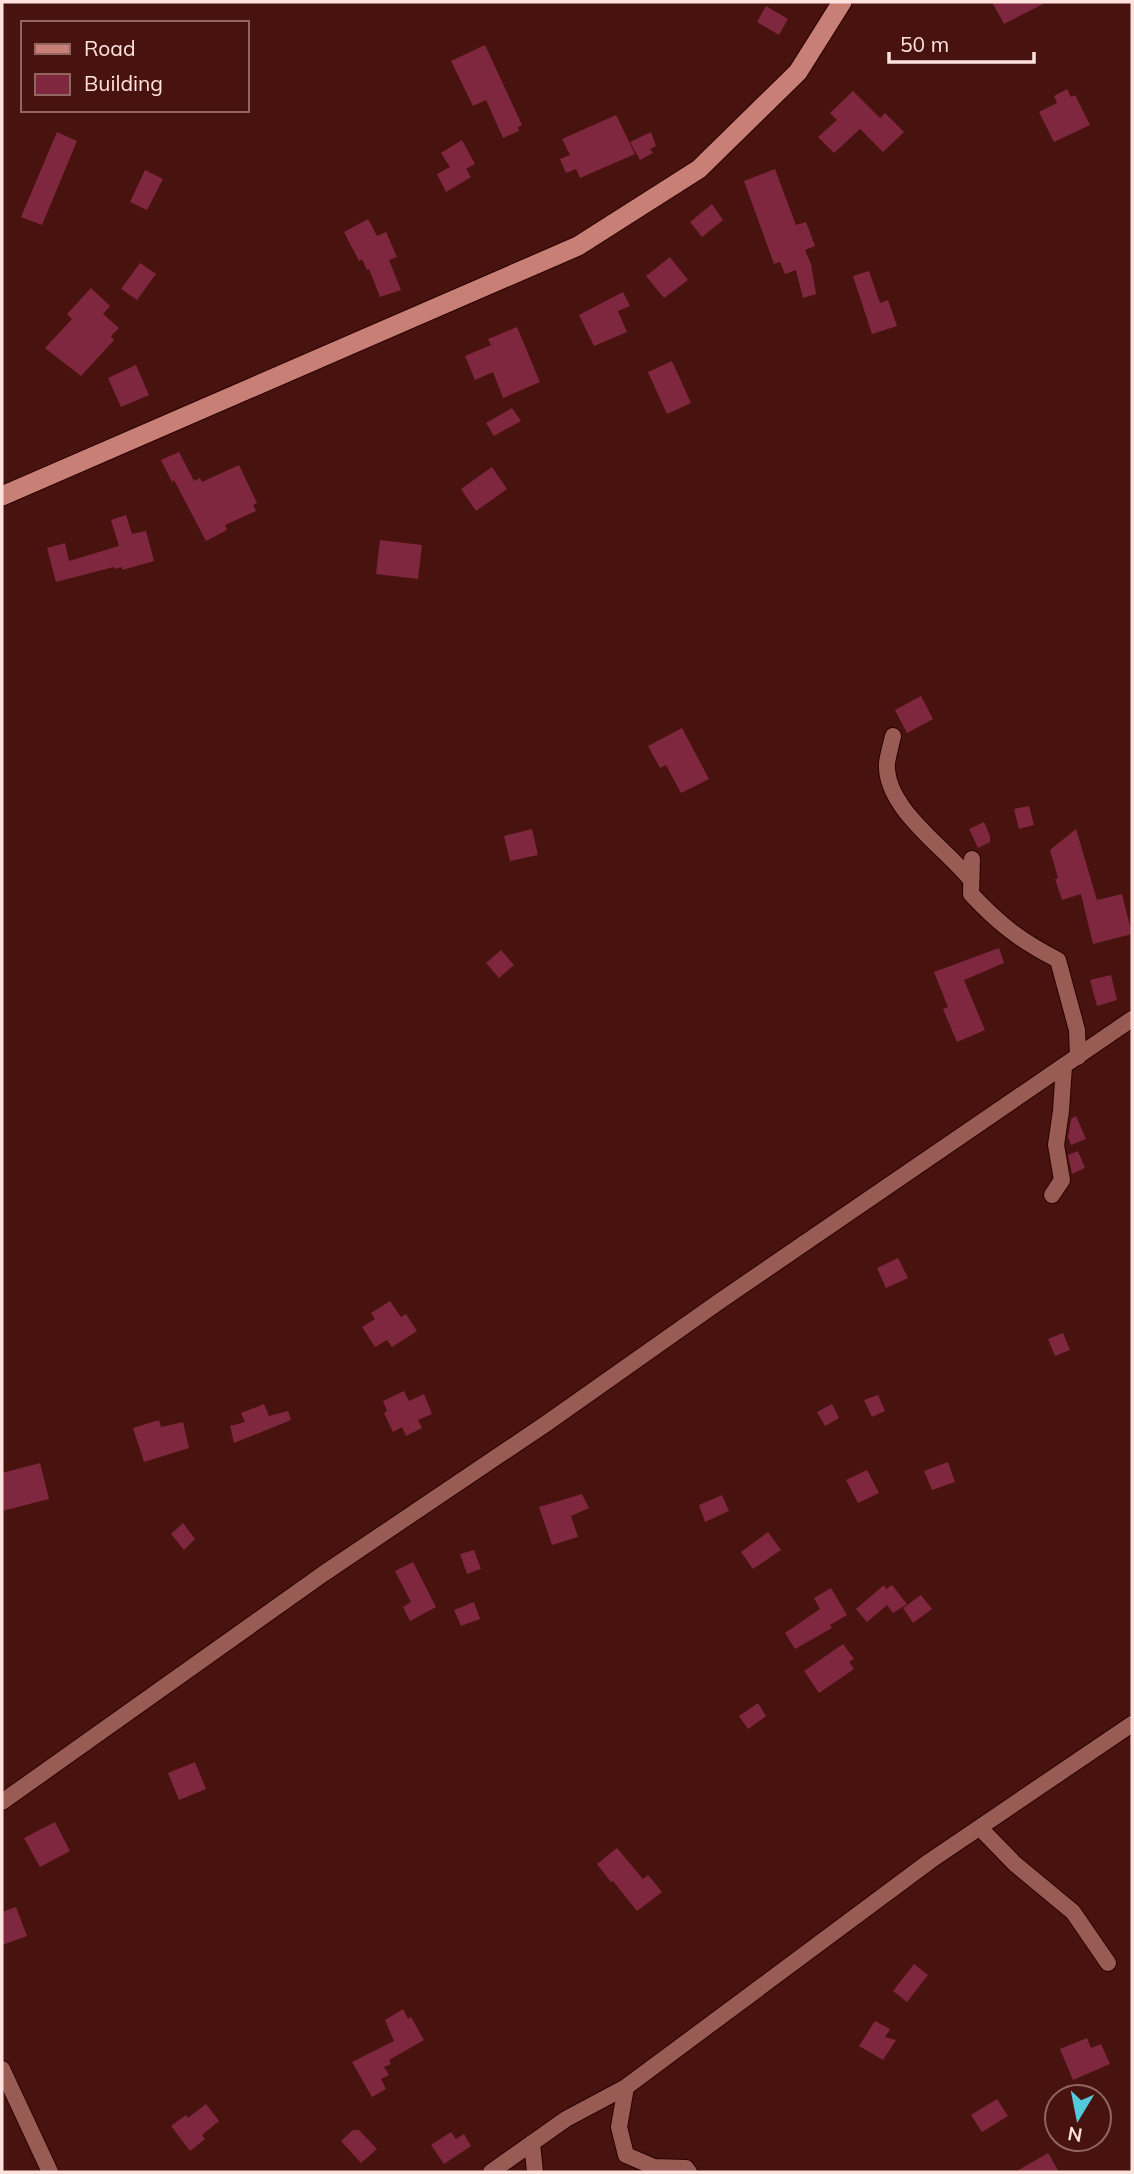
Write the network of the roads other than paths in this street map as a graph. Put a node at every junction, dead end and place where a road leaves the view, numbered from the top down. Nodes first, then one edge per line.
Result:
1 (842, 2) edge
2 (2, 496) edge
3 (893, 736) dead end
4 (972, 859) dead end
5 (971, 880) junction
6 (1132, 1019) edge
7 (1078, 1057) junction
8 (1064, 1066) junction
9 (1052, 1195) dead end
10 (1132, 1724) edge
11 (2, 1802) edge
12 (979, 1828) junction
13 (1108, 1962) dead end
14 (2, 2069) edge
15 (626, 2087) junction
16 (532, 2143) junction
17 (50, 2172) edge
18 (491, 2172) edge
19 (535, 2172) edge
20 (689, 2172) edge

1 - 2 main road
3 - 5 street
4 - 5 street
5 - 7 street
6 - 7 street
7 - 8 street
8 - 9 street
8 - 11 street
10 - 12 street
12 - 13 street
12 - 15 street
14 - 17 street
15 - 16 street
15 - 20 street
16 - 18 street
16 - 19 street

